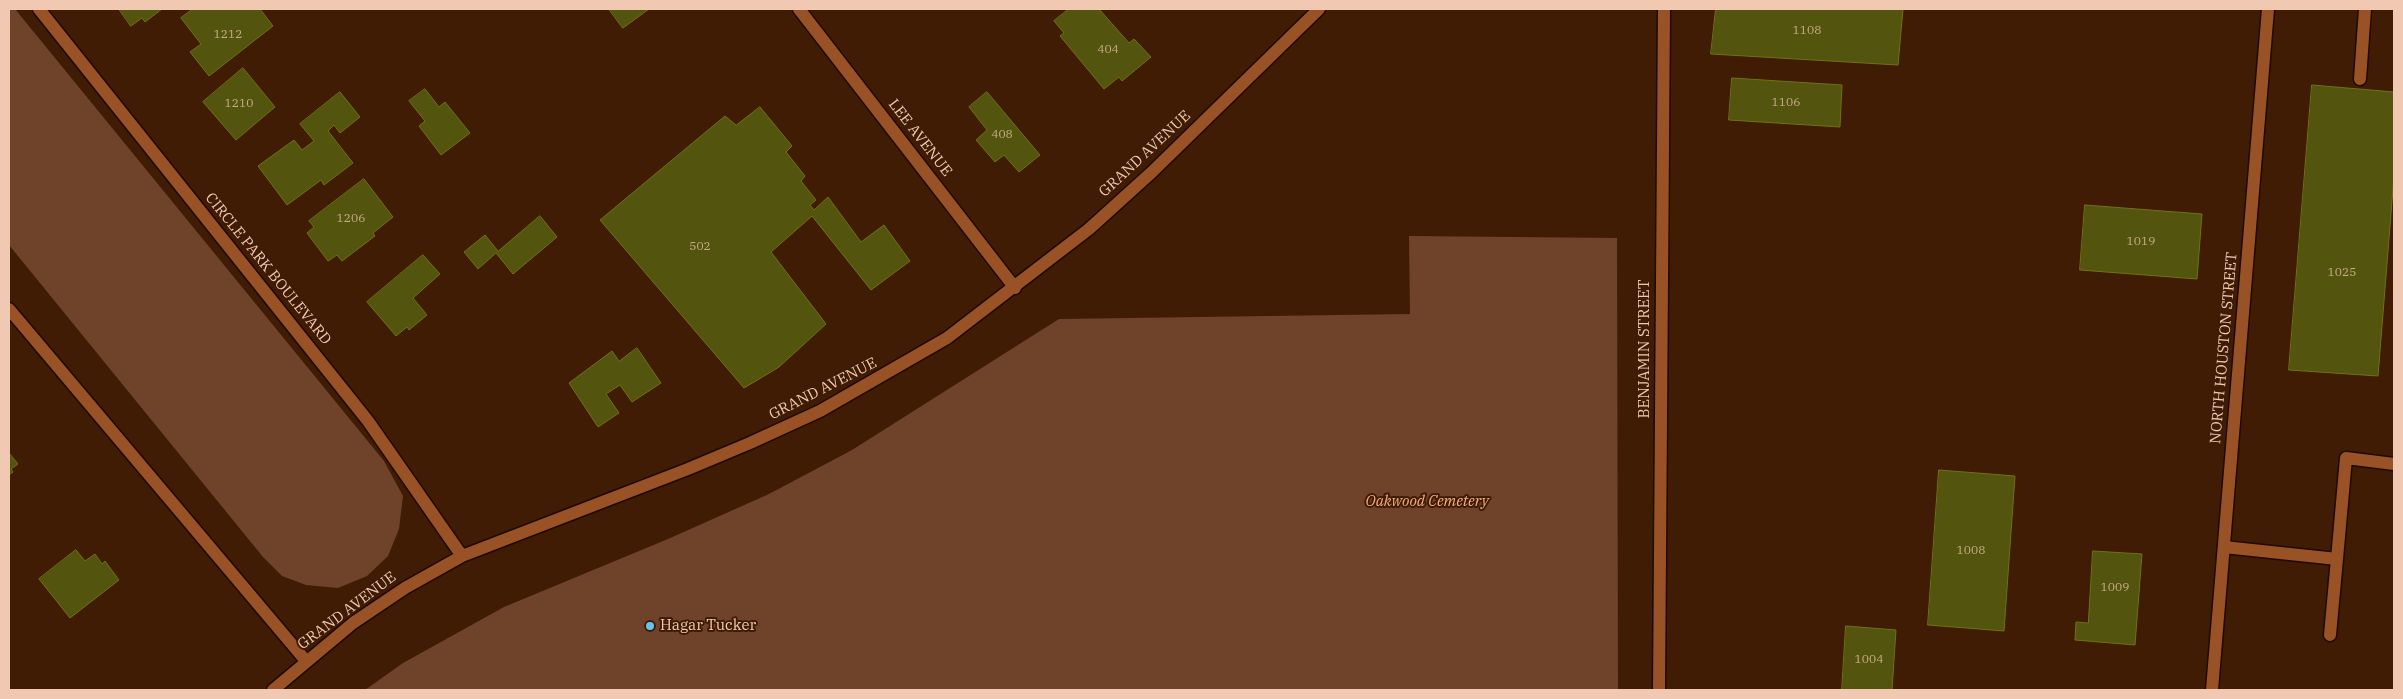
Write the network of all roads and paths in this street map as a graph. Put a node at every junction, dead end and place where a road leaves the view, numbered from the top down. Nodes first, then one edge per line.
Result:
1 (39, 9) edge
2 (799, 9) edge
3 (1319, 9) edge
4 (1664, 9) edge
5 (2268, 9) edge
6 (2365, 9) edge
7 (2360, 79) dead end
8 (1015, 288) junction
9 (9, 309) edge
10 (2394, 464) edge
11 (2224, 547) junction
12 (462, 556) junction
13 (2337, 559) junction
14 (2330, 635) dead end
15 (306, 661) junction
16 (273, 690) edge
17 (1659, 690) edge
18 (2212, 690) edge

1 - 12 street, CIRCLE PARK BOULEVARD
2 - 8 street, LEE AVENUE
3 - 8 street, GRAND AVENUE
4 - 17 street, BENJAMIN STREET
5 - 11 street, NORTH HOUSTON STREET
6 - 7 street
8 - 12 street, GRAND AVENUE
9 - 15 street
10 - 13 street
11 - 13 street
11 - 18 street, NORTH HOUSTON STREET
12 - 15 street, GRAND AVENUE
13 - 14 street
15 - 16 street, GRAND AVENUE

